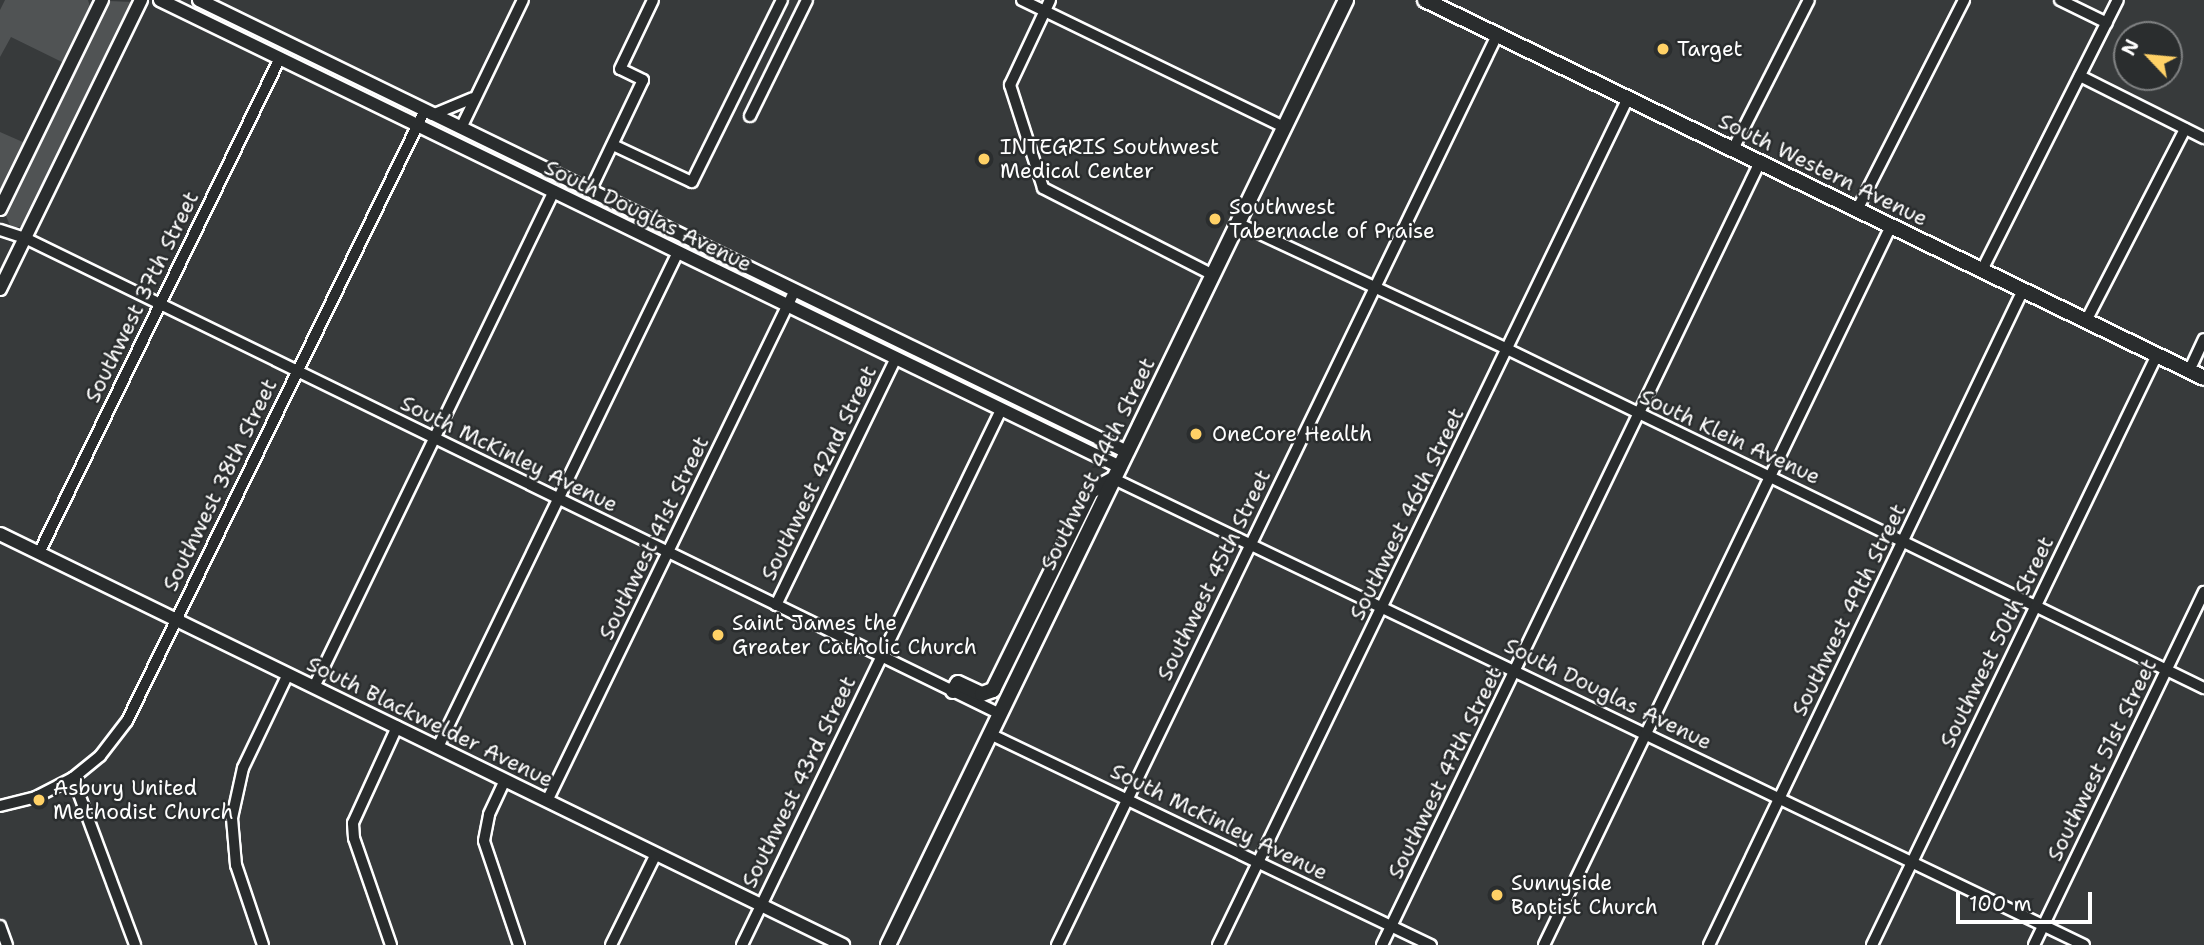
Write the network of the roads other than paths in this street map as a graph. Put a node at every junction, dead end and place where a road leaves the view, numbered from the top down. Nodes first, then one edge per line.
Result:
1 (102, 0) edge
2 (141, 0) edge
3 (160, 0) edge
4 (199, 0) edge
5 (523, 0) edge
6 (653, 0) edge
7 (782, 0) edge
8 (807, 0) edge
9 (1023, 0) edge
10 (1050, 0) edge
11 (1346, 0) edge
12 (1425, 0) edge
13 (1809, 0) edge
14 (1964, 0) edge
15 (2060, 0) edge
16 (2118, 0) edge
17 (1045, 11) junction
18 (232, 16) junction
19 (2107, 23) junction
20 (225, 31) junction
21 (1498, 33) junction
22 (280, 58) junction
23 (2080, 76) junction
24 (476, 95) junction
25 (1628, 98) junction
26 (429, 112) junction
27 (750, 116) dead end
28 (417, 125) junction
29 (1284, 127) junction
30 (461, 128) junction
31 (2185, 129) junction
32 (2204, 138) edge
33 (613, 145) junction
34 (1733, 149) junction
35 (1760, 162) junction
36 (554, 191) junction
37 (590, 191) junction
38 (0, 209) edge
39 (1857, 210) junction
40 (1237, 223) junction
41 (1891, 226) junction
42 (0, 230) edge
43 (25, 238) junction
44 (678, 252) junction
45 (1982, 271) junction
46 (1213, 275) junction
47 (0, 289) edge
48 (1373, 289) junction
49 (795, 290) junction
50 (2023, 290) junction
51 (160, 305) junction
52 (787, 306) junction
53 (2086, 321) junction
54 (2204, 339) edge
55 (1509, 350) junction
56 (2157, 355) junction
57 (896, 358) junction
58 (2189, 371) junction
59 (297, 372) junction
60 (2204, 378) edge
61 (1001, 410) junction
62 (1639, 415) junction
63 (433, 438) junction
64 (1127, 452) junction
65 (1117, 473) junction
66 (1773, 478) junction
67 (558, 499) junction
68 (0, 534) edge
69 (1903, 542) junction
70 (1249, 544) junction
71 (39, 553) junction
72 (667, 553) junction
73 (2204, 592) edge
74 (776, 605) junction
75 (1384, 606) junction
76 (2036, 606) junction
77 (176, 620) junction
78 (881, 657) junction
79 (1517, 670) junction
80 (2167, 670) junction
81 (288, 674) junction
82 (314, 687) junction
83 (956, 687) junction
84 (2204, 688) edge
85 (1000, 714) junction
86 (397, 727) junction
87 (990, 734) junction
88 (1648, 736) junction
89 (438, 747) junction
90 (73, 778) junction
91 (505, 780) junction
92 (1128, 799) junction
93 (1780, 799) junction
94 (547, 801) junction
95 (0, 806) edge
96 (656, 854) junction
97 (1257, 862) junction
98 (1912, 863) junction
99 (761, 905) junction
100 (2044, 925) junction
101 (0, 926) edge
102 (1391, 926) junction
103 (6, 945) edge
104 (135, 945) edge
105 (263, 945) edge
106 (391, 945) edge
107 (519, 945) edge
108 (611, 945) edge
109 (742, 945) edge
110 (843, 945) edge
111 (888, 945) edge
112 (1056, 945) edge
113 (1218, 945) edge
114 (1382, 945) edge
115 (1431, 945) edge
116 (1544, 945) edge
117 (1709, 945) edge
118 (1872, 945) edge
119 (2034, 945) edge
120 (2084, 945) edge

1 - 38 street
2 - 43 street
3 - 20 street, South Douglas Avenue
4 - 18 street, South Douglas Avenue
5 - 24 street
6 - 33 street
7 - 33 street
8 - 27 street
9 - 17 street
10 - 17 street
11 - 29 main road, Southwest 44th Street
12 - 21 main road, South Western Avenue
13 - 34 street
14 - 39 street
15 - 19 street
16 - 19 street
17 - 29 street
17 - 46 street
18 - 20 street
18 - 26 street, South Douglas Avenue
19 - 23 street
20 - 22 street, South Douglas Avenue
21 - 25 main road, South Western Avenue
21 - 48 street, Southwest 45th Street
22 - 28 street, South Douglas Avenue
22 - 51 street, Southwest 37th Street
23 - 31 street
23 - 45 street
24 - 26 street
24 - 30 street
25 - 34 main road, South Western Avenue
25 - 55 street, Southwest 46th Street
26 - 28 street, Southwest 38th Street
26 - 30 street, South Douglas Avenue
28 - 36 street, South Douglas Avenue
28 - 59 street, Southwest 38th Street
29 - 40 main road, Southwest 44th Street
30 - 37 street, South Douglas Avenue
31 - 32 street
31 - 53 street
33 - 37 street
34 - 35 main road, South Western Avenue
35 - 39 main road, South Western Avenue
35 - 62 street, Southwest 47th Street
36 - 44 street, South Douglas Avenue
36 - 63 street
37 - 49 street, South Douglas Avenue
39 - 41 main road, South Western Avenue
40 - 46 main road, Southwest 44th Street
40 - 48 street, South Klein Avenue
41 - 45 main road, South Western Avenue
41 - 66 street
42 - 43 street, South McKinley Avenue
43 - 47 street
43 - 51 street, South McKinley Avenue
44 - 52 street, South Douglas Avenue
44 - 67 street
45 - 50 main road, South Western Avenue
46 - 64 main road, Southwest 44th Street
48 - 55 street, South Klein Avenue
48 - 70 street, Southwest 45th Street
49 - 52 street, Southwest 41st Street
49 - 64 street, South Douglas Avenue
50 - 53 main road, South Western Avenue
50 - 69 street, Southwest 49th Street
51 - 59 street, South McKinley Avenue
51 - 71 street, Southwest 37th Street
52 - 57 street, South Douglas Avenue
52 - 72 street, Southwest 41st Street
53 - 56 main road, South Western Avenue
54 - 58 street
55 - 62 street, South Klein Avenue
55 - 75 street, Southwest 46th Street
56 - 58 main road, South Western Avenue
56 - 76 street, Southwest 50th Street
57 - 61 street, South Douglas Avenue
57 - 74 street, Southwest 42nd Street
58 - 60 main road, South Western Avenue
59 - 63 street, South McKinley Avenue
59 - 77 street, Southwest 38th Street
61 - 65 street, South Douglas Avenue
61 - 78 street, Southwest 43rd Street
62 - 66 street, South Klein Avenue
62 - 79 street, Southwest 47th Street
63 - 67 street, South McKinley Avenue
63 - 82 street
64 - 65 main road, Southwest 44th Street
65 - 70 street, South Douglas Avenue
65 - 83 main road
65 - 85 main road, Southwest 44th Street
66 - 69 street, South Klein Avenue
66 - 88 street
67 - 72 street, South McKinley Avenue
67 - 89 street
68 - 71 street, South Blackwelder Avenue
69 - 76 street, South Klein Avenue
69 - 93 street, Southwest 49th Street
70 - 75 street, South Douglas Avenue
70 - 92 street, Southwest 45th Street
71 - 77 street, South Blackwelder Avenue
72 - 74 street, South McKinley Avenue
72 - 94 street, Southwest 41st Street
73 - 80 street, Southwest 51st Street
74 - 78 street, South McKinley Avenue
75 - 79 street, South Douglas Avenue
75 - 97 street, Southwest 46th Street
76 - 80 street, South Klein Avenue
76 - 98 street, Southwest 50th Street
77 - 81 street, South Blackwelder Avenue
77 - 90 street, Southwest 38th Street
78 - 83 street, South McKinley Avenue
78 - 99 street, Southwest 43rd Street
79 - 88 street, South Douglas Avenue
79 - 102 street, Southwest 47th Street
80 - 84 street, South Klein Avenue
80 - 100 street, Southwest 51st Street
81 - 82 street, South Blackwelder Avenue
81 - 105 street
82 - 86 street, South Blackwelder Avenue
83 - 85 street, South McKinley Avenue
85 - 87 main road, Southwest 44th Street
86 - 89 street, South Blackwelder Avenue
86 - 106 street
87 - 92 street, South McKinley Avenue
87 - 111 main road, Southwest 44th Street
88 - 93 street, South Douglas Avenue
88 - 116 street
89 - 91 street, South Blackwelder Avenue
90 - 95 street, Southwest 38th Street
90 - 104 street
91 - 94 street, South Blackwelder Avenue
91 - 107 street
92 - 97 street, South McKinley Avenue
92 - 112 street, Southwest 45th Street
93 - 98 street, South Douglas Avenue
93 - 117 street, Southwest 49th Street
94 - 96 street, South Blackwelder Avenue
96 - 99 street, South Blackwelder Avenue
96 - 108 street
97 - 102 street, South McKinley Avenue
97 - 113 street, Southwest 46th Street
98 - 100 street, South Douglas Avenue
98 - 118 street, Southwest 50th Street
99 - 109 street, Southwest 43rd Street
99 - 110 street, South Blackwelder Avenue
100 - 119 street, Southwest 51st Street
100 - 120 street, South Douglas Avenue
101 - 103 street
102 - 114 street, Southwest 47th Street
102 - 115 street, South McKinley Avenue

